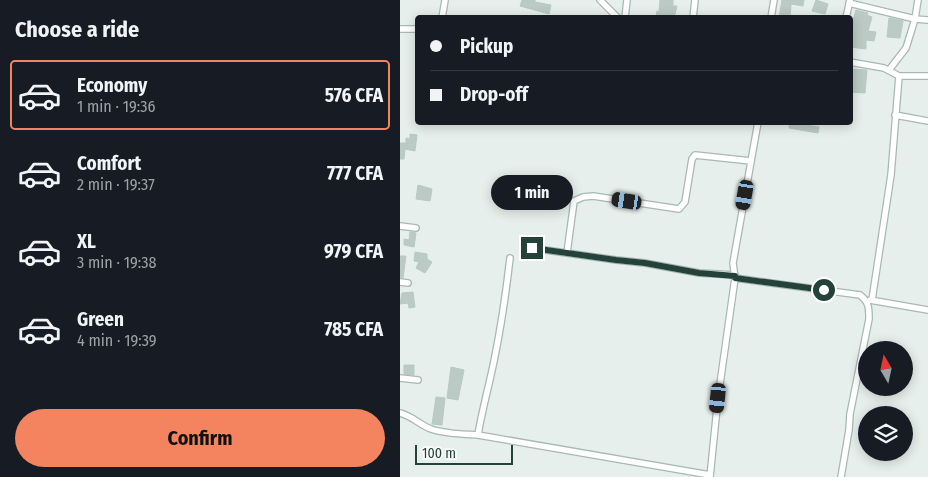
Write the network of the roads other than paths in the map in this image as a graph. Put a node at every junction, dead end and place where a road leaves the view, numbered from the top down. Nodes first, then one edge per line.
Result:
1 (445, 0) edge
2 (600, 0) edge
3 (627, 0) edge
4 (695, 0) edge
5 (774, 0) edge
6 (918, 0) edge
7 (849, 2) edge
8 (442, 15) edge
9 (615, 15) edge
10 (625, 15) edge
11 (693, 15) edge
12 (772, 15) edge
13 (847, 15) edge
14 (915, 19) junction
15 (928, 20) edge
16 (400, 29) edge
17 (415, 29) edge
18 (853, 63) edge
19 (889, 70) junction
20 (899, 76) junction
21 (928, 76) edge
22 (895, 116) junction
23 (928, 121) edge
24 (757, 125) edge
25 (751, 161) junction
26 (400, 226) edge
27 (416, 228) dead end
28 (532, 248) dead end
29 (567, 253) junction
30 (510, 258) dead end
31 (735, 277) junction
32 (400, 282) edge
33 (408, 283) dead end
34 (869, 300) junction
35 (928, 310) edge
36 (400, 378) edge
37 (418, 380) dead end
38 (400, 413) edge
39 (478, 435) junction
40 (710, 476) edge
41 (841, 477) edge

1 - 8 street
2 - 9 street
3 - 10 street
4 - 11 street
5 - 12 street
6 - 14 street
7 - 13 street
7 - 14 street
14 - 15 street
14 - 19 street
16 - 17 street
18 - 19 street
19 - 20 street
20 - 21 street
20 - 22 street
22 - 23 street
22 - 34 street
24 - 25 street
25 - 29 street
25 - 31 street
26 - 27 street
28 - 29 street
29 - 31 street
30 - 39 street
31 - 34 street
31 - 40 street
32 - 33 street
34 - 35 street
34 - 41 street
36 - 37 street
38 - 39 street
39 - 40 street

